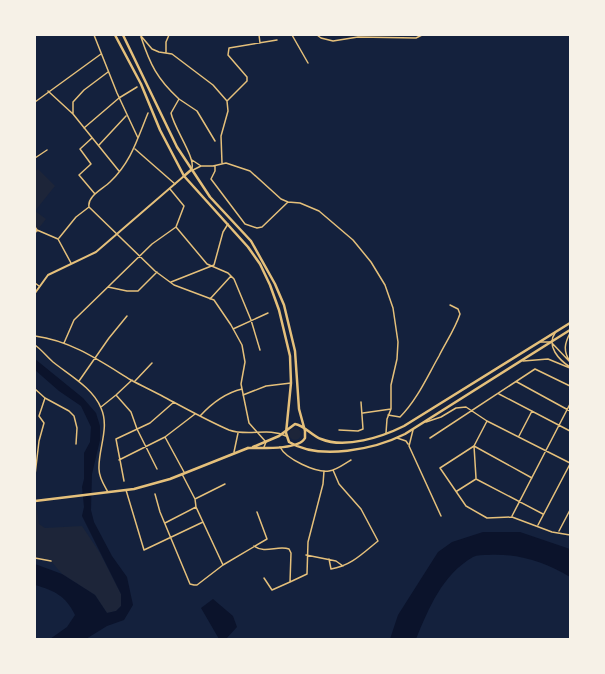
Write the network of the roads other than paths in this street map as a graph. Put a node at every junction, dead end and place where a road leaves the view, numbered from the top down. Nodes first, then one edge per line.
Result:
1 (94, 35) edge
2 (115, 35) edge
3 (123, 35) edge
4 (141, 35) edge
5 (169, 35) edge
6 (259, 35) edge
7 (292, 35) edge
8 (317, 35) edge
9 (422, 35) edge
10 (277, 40) dead end
11 (260, 43) junction
12 (166, 52) junction
13 (101, 54) junction
14 (308, 63) dead end
15 (108, 72) junction
16 (137, 87) dead end
17 (48, 92) junction
18 (119, 98) junction
19 (179, 99) junction
20 (227, 101) junction
21 (35, 102) edge
22 (148, 113) dead end
23 (73, 114) junction
24 (126, 116) junction
25 (84, 128) junction
26 (92, 138) junction
27 (139, 139) junction
28 (215, 141) dead end
29 (98, 146) junction
30 (135, 149) junction
31 (47, 150) dead end
32 (35, 158) edge
33 (192, 160) junction
34 (222, 163) junction
35 (201, 166) junction
36 (215, 166) junction
37 (191, 170) junction
38 (120, 171) junction
39 (184, 176) junction
40 (175, 184) junction
41 (170, 188) junction
42 (95, 194) junction
43 (288, 202) junction
44 (89, 207) junction
45 (228, 224) junction
46 (35, 227) edge
47 (176, 227) junction
48 (37, 230) junction
49 (35, 233) edge
50 (117, 233) junction
51 (58, 239) junction
52 (140, 255) junction
53 (71, 263) junction
54 (211, 267) junction
55 (157, 272) junction
56 (231, 276) junction
57 (171, 282) junction
58 (35, 283) edge
59 (39, 286) junction
60 (107, 287) junction
61 (35, 293) edge
62 (210, 299) junction
63 (450, 305) dead end
64 (268, 313) dead end
65 (127, 316) dead end
66 (251, 320) junction
67 (570, 323) edge
68 (233, 329) junction
69 (570, 331) edge
70 (556, 332) junction
71 (35, 336) edge
72 (551, 342) junction
73 (64, 343) junction
74 (538, 343) junction
75 (35, 345) edge
76 (260, 350) dead end
77 (95, 357) junction
78 (519, 362) junction
79 (570, 362) edge
80 (152, 363) dead end
81 (570, 368) edge
82 (132, 380) junction
83 (79, 381) junction
84 (135, 382) junction
85 (517, 382) junction
86 (292, 383) junction
87 (570, 386) edge
88 (35, 389) edge
89 (242, 389) junction
90 (498, 394) junction
91 (116, 395) junction
92 (244, 395) junction
93 (45, 398) junction
94 (174, 402) junction
95 (361, 402) dead end
96 (570, 404) edge
97 (101, 406) junction
98 (391, 409) junction
99 (470, 410) junction
100 (569, 410) edge
101 (532, 411) junction
102 (195, 414) junction
103 (362, 414) junction
104 (388, 415) junction
105 (200, 416) junction
106 (487, 421) junction
107 (419, 424) junction
108 (559, 425) junction
109 (304, 428) junction
110 (137, 429) junction
111 (413, 429) junction
112 (286, 430) junction
113 (340, 430) dead end
114 (570, 431) edge
115 (256, 432) junction
116 (238, 433) junction
117 (282, 434) junction
118 (386, 435) junction
119 (286, 436) junction
120 (519, 436) junction
121 (165, 437) junction
122 (397, 438) junction
123 (430, 438) dead end
124 (35, 439) edge
125 (39, 441) junction
126 (265, 441) junction
127 (76, 444) dead end
128 (295, 444) junction
129 (409, 446) junction
130 (474, 446) junction
131 (147, 447) junction
132 (280, 447) junction
133 (248, 448) junction
134 (263, 448) junction
135 (545, 450) junction
136 (234, 452) junction
137 (118, 460) junction
138 (351, 460) dead end
139 (570, 463) edge
140 (36, 467) edge
141 (157, 469) dead end
142 (333, 470) junction
143 (324, 472) junction
144 (183, 473) junction
145 (35, 475) edge
146 (532, 478) junction
147 (476, 479) junction
148 (124, 482) dead end
149 (226, 484) dead end
150 (126, 490) junction
151 (456, 491) junction
152 (108, 492) junction
153 (155, 494) dead end
154 (195, 499) junction
155 (35, 501) edge
156 (520, 501) junction
157 (196, 507) junction
158 (570, 510) edge
159 (257, 512) dead end
160 (543, 514) junction
161 (441, 516) dead end
162 (512, 517) junction
163 (203, 522) junction
164 (165, 523) junction
165 (538, 525) junction
166 (559, 532) junction
167 (570, 534) edge
168 (171, 538) junction
169 (254, 546) junction
170 (306, 555) junction
171 (35, 557) edge
172 (329, 560) junction
173 (51, 561) dead end
174 (223, 565) junction
175 (343, 566) junction
176 (264, 578) dead end
177 (290, 582) junction

1 - 13 street
2 - 39 main road
3 - 37 main road
4 - 12 street
4 - 19 street
5 - 12 street
6 - 11 street
7 - 14 street
8 - 9 street
10 - 11 street
11 - 20 street
12 - 20 street
13 - 15 street
13 - 17 street
15 - 18 street
15 - 23 street
16 - 18 street
17 - 21 street
17 - 23 street
18 - 24 street
18 - 25 street
19 - 28 street
19 - 33 street
20 - 34 street
22 - 27 street
23 - 25 street
24 - 27 street
24 - 29 street
25 - 26 street
26 - 29 street
26 - 42 street
27 - 30 street
29 - 38 street
30 - 38 street
30 - 40 street
31 - 32 street
33 - 35 street
33 - 37 street
34 - 36 street
34 - 43 street
35 - 36 street
35 - 37 street
36 - 43 street
37 - 39 main road
37 - 109 main road
38 - 42 street
39 - 40 main road
39 - 45 main road
40 - 41 main road
41 - 47 street
41 - 50 main road
42 - 44 street
43 - 98 street
44 - 50 street
44 - 51 street
45 - 54 street
45 - 86 main road
46 - 48 street
47 - 52 street
47 - 54 street
48 - 49 street
48 - 51 street
50 - 52 street
50 - 53 main road
51 - 53 street
52 - 55 street
52 - 60 street
53 - 59 main road
54 - 56 street
54 - 57 street
55 - 57 street
55 - 60 street
56 - 62 street
56 - 66 street
57 - 62 street
58 - 59 street
59 - 61 main road
60 - 73 street
62 - 68 street
63 - 104 street
64 - 66 street
65 - 77 street
66 - 68 street
66 - 76 street
67 - 70 main road
68 - 89 street
69 - 72 main road
69 - 79 street
70 - 72 street
70 - 74 main road
71 - 73 street
72 - 74 street
72 - 78 main road
72 - 79 street
72 - 81 street
73 - 77 street
74 - 118 main road
75 - 83 street
77 - 82 street
77 - 83 street
78 - 81 street
78 - 107 main road
80 - 84 street
82 - 84 street
82 - 91 street
83 - 97 street
84 - 94 street
85 - 87 street
85 - 90 street
85 - 100 street
86 - 92 street
86 - 112 main road
88 - 93 street
89 - 92 street
89 - 105 street
90 - 99 street
90 - 101 street
91 - 97 street
91 - 110 street
92 - 115 street
93 - 125 street
93 - 127 street
94 - 102 street
94 - 110 street
95 - 103 street
96 - 100 street
97 - 152 street
98 - 103 street
98 - 104 street
99 - 106 street
99 - 107 street
99 - 123 street
100 - 108 street
101 - 108 street
101 - 120 street
102 - 105 street
102 - 121 street
103 - 113 street
104 - 118 street
105 - 116 street
106 - 120 street
106 - 130 street
107 - 111 main road
108 - 114 street
108 - 135 street
109 - 112 main road
109 - 118 main road
109 - 128 main road
110 - 131 street
110 - 137 street
111 - 122 main road
111 - 129 street
112 - 117 main road
112 - 119 main road
115 - 116 street
115 - 117 street
115 - 126 street
116 - 136 street
117 - 119 street
117 - 126 main road
119 - 128 main road
120 - 135 street
121 - 131 street
121 - 144 street
122 - 128 main road
122 - 129 street
124 - 125 street
125 - 140 street
126 - 133 main road
126 - 134 street
128 - 132 main road
129 - 161 street
130 - 146 street
130 - 147 street
130 - 151 street
131 - 137 street
131 - 141 street
132 - 134 main road
132 - 143 street
133 - 134 main road
133 - 136 main road
135 - 139 street
135 - 146 street
136 - 144 main road
137 - 148 street
138 - 142 street
139 - 160 street
140 - 145 street
142 - 143 street
142 - 175 street
143 - 170 street
144 - 150 main road
144 - 154 street
146 - 156 street
147 - 151 street
147 - 156 street
149 - 154 street
150 - 152 main road
150 - 168 street
151 - 162 street
152 - 155 main road
153 - 164 street
154 - 157 street
156 - 160 street
156 - 162 street
157 - 163 street
157 - 164 street
158 - 166 street
159 - 169 street
160 - 165 street
162 - 165 street
163 - 168 street
163 - 174 street
164 - 168 street
165 - 166 street
166 - 167 street
168 - 174 street
169 - 174 street
169 - 177 street
170 - 172 street
170 - 177 street
171 - 173 street
172 - 175 street
172 - 175 street
176 - 177 street

